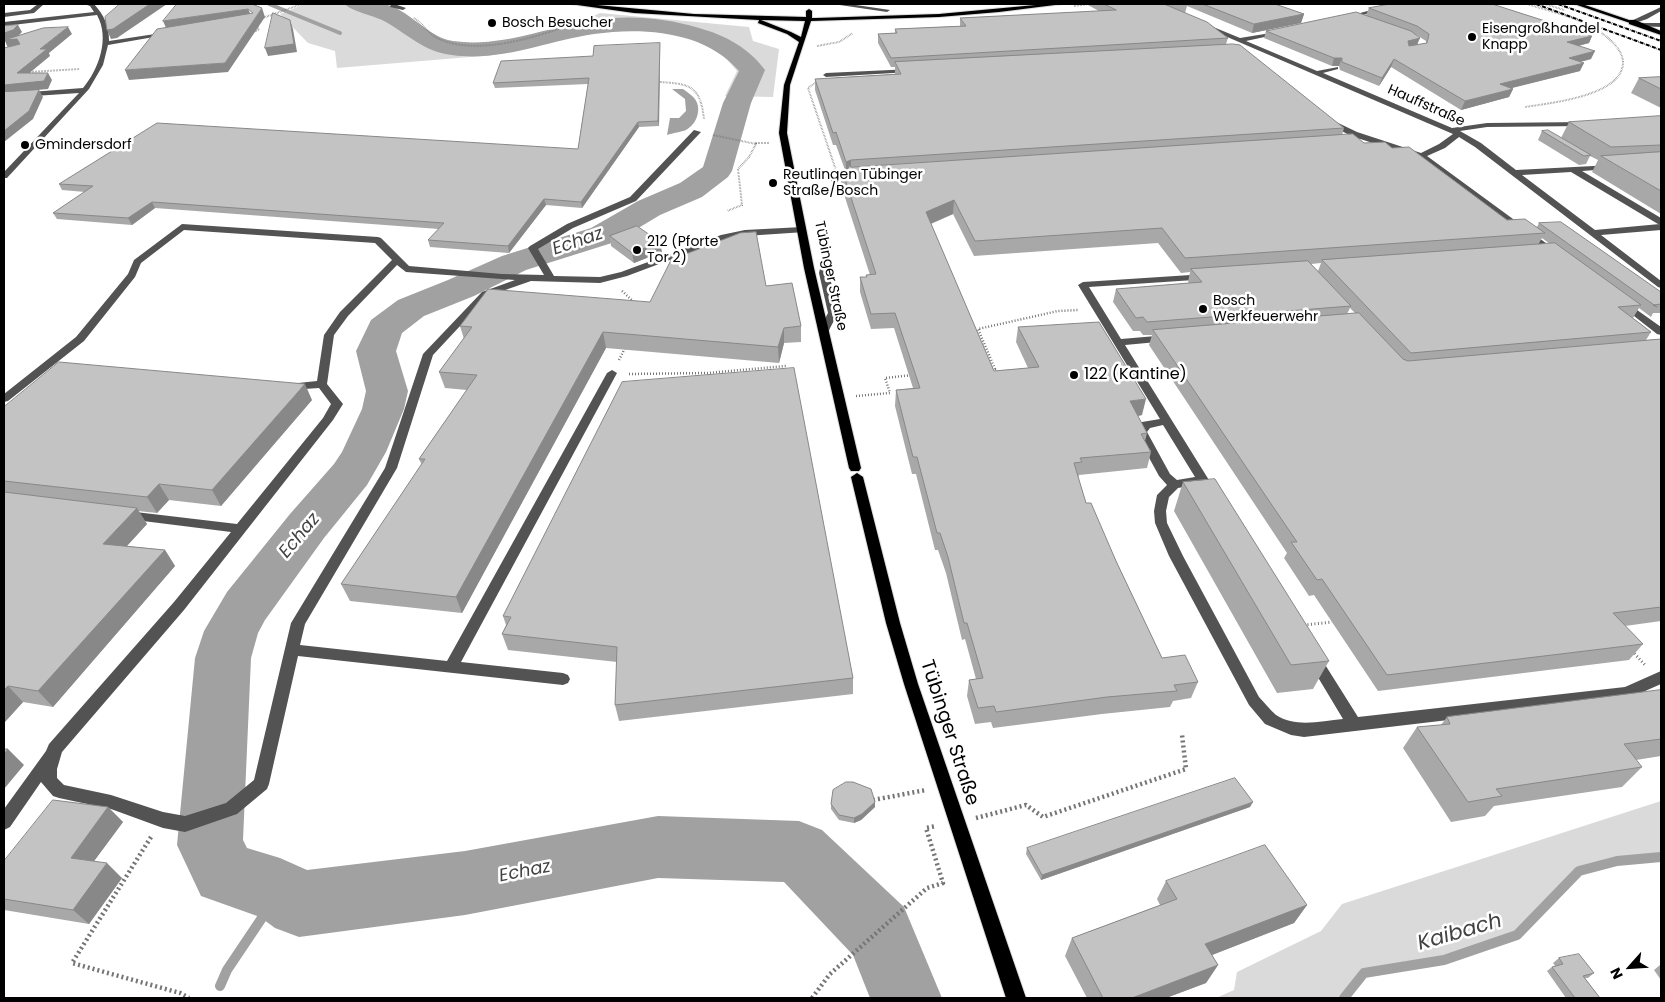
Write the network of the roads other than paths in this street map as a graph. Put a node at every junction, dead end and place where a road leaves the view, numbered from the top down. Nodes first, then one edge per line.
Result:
1 (28, 4) edge
2 (36, 4) edge
3 (41, 4) edge
4 (91, 4) edge
5 (573, 4) edge
6 (810, 4) edge
7 (836, 4) edge
8 (993, 4) edge
9 (1060, 4) edge
10 (1374, 4) edge
11 (1399, 4) edge
12 (1577, 4) edge
13 (391, 5) edge
14 (950, 7) dead end
15 (1384, 7) junction
16 (75, 8) dead end
17 (403, 8) dead end
18 (1661, 9) edge
19 (890, 10) joint
20 (806, 11) junction
21 (817, 11) dead end
22 (834, 11) dead end
23 (98, 13) junction
24 (4, 14) edge
25 (1356, 16) junction
26 (735, 17) junction
27 (809, 19) junction
28 (1365, 19) edge
29 (48, 20) junction
30 (1339, 20) edge
31 (4, 24) edge
32 (1200, 24) edge
33 (1636, 24) junction
34 (1661, 25) edge
35 (1287, 30) edge
36 (175, 33) edge
37 (1661, 33) edge
38 (1239, 40) junction
39 (802, 41) junction
40 (104, 44) junction
41 (1336, 68) edge
42 (923, 70) edge
43 (1316, 73) junction
44 (826, 75) road end
45 (85, 90) junction
46 (4, 96) edge
47 (1322, 117) edge
48 (1591, 123) edge
49 (1530, 125) junction
50 (1455, 131) junction
51 (702, 133) road end
52 (1546, 134) edge
53 (1381, 143) junction
54 (1352, 145) edge
55 (1422, 156) junction
56 (1585, 158) edge
57 (1615, 167) edge
58 (1601, 168) junction
59 (1574, 170) junction
60 (5, 173) edge
61 (1515, 173) junction
62 (1661, 222) edge
63 (1661, 227) edge
64 (802, 230) junction
65 (1594, 233) junction
66 (1532, 252) edge
67 (397, 260) junction
68 (827, 260) dead end
69 (1219, 276) edge
70 (527, 278) junction
71 (551, 280) junction
72 (1661, 285) edge
73 (1614, 297) edge
74 (824, 330) junction
75 (1661, 332) edge
76 (1177, 337) edge
77 (1118, 342) junction
78 (51, 362) junction
79 (70, 364) edge
80 (612, 373) road end
81 (322, 384) junction
82 (277, 386) edge
83 (4, 399) edge
84 (1166, 421) junction
85 (1202, 480) junction
86 (1174, 485) junction
87 (1216, 502) edge
88 (112, 514) edge
89 (241, 529) junction
90 (292, 650) junction
91 (1308, 650) edge
92 (450, 667) junction
93 (1659, 678) edge
94 (563, 679) dead end
95 (1355, 724) junction
96 (55, 749) junction
97 (4, 822) edge
98 (1016, 998) edge

1 - 2 street
3 - 24 street
4 - 23 street
5 - 26 main road
6 - 20 street, Tübinger Straße
7 - 19 street
8 - 14 main road
9 - 27 main road
10 - 15 street
11 - 15 street
12 - 33 main road
13 - 17 street
15 - 25 street
16 - 29 street
18 - 33 street
19 - 22 main road
20 - 21 main road
20 - 27 main road, Tübinger Straße
23 - 29 street
23 - 40 street
25 - 28 street
25 - 30 street
26 - 27 main road
26 - 39 main road
27 - 39 main road, Tübinger Straße
29 - 31 street
32 - 38 street, Hauffstraße
33 - 34 street
33 - 37 highway
35 - 38 street
36 - 40 street
38 - 43 street, Hauffstraße
39 - 64 main road, Tübinger Straße
40 - 45 street
41 - 43 street
42 - 44 street
43 - 50 street, Hauffstraße
45 - 46 street
45 - 60 street
47 - 53 street
48 - 49 street
49 - 50 street
49 - 52 street
50 - 55 street
50 - 61 street, Hauffstraße
51 - 71 street
53 - 54 street
53 - 55 street
55 - 66 street
56 - 58 street
57 - 58 street
58 - 59 street
59 - 61 street
59 - 62 street
61 - 65 street, Hauffstraße
63 - 65 street
64 - 71 street
64 - 74 main road, Tübinger Straße
65 - 72 street, Hauffstraße
67 - 70 street
67 - 78 street
67 - 81 street
68 - 74 street
69 - 77 street
70 - 71 street
70 - 90 street
73 - 75 street
74 - 98 main road, Tübinger Straße
76 - 77 street
77 - 84 street
78 - 79 street
78 - 83 street
80 - 92 street
81 - 82 street
81 - 89 street
84 - 85 street
84 - 86 street
85 - 86 street
85 - 87 street
86 - 95 street
88 - 89 street
89 - 96 street
90 - 92 street
90 - 96 street
91 - 95 street
92 - 94 street
93 - 95 street
96 - 97 street

